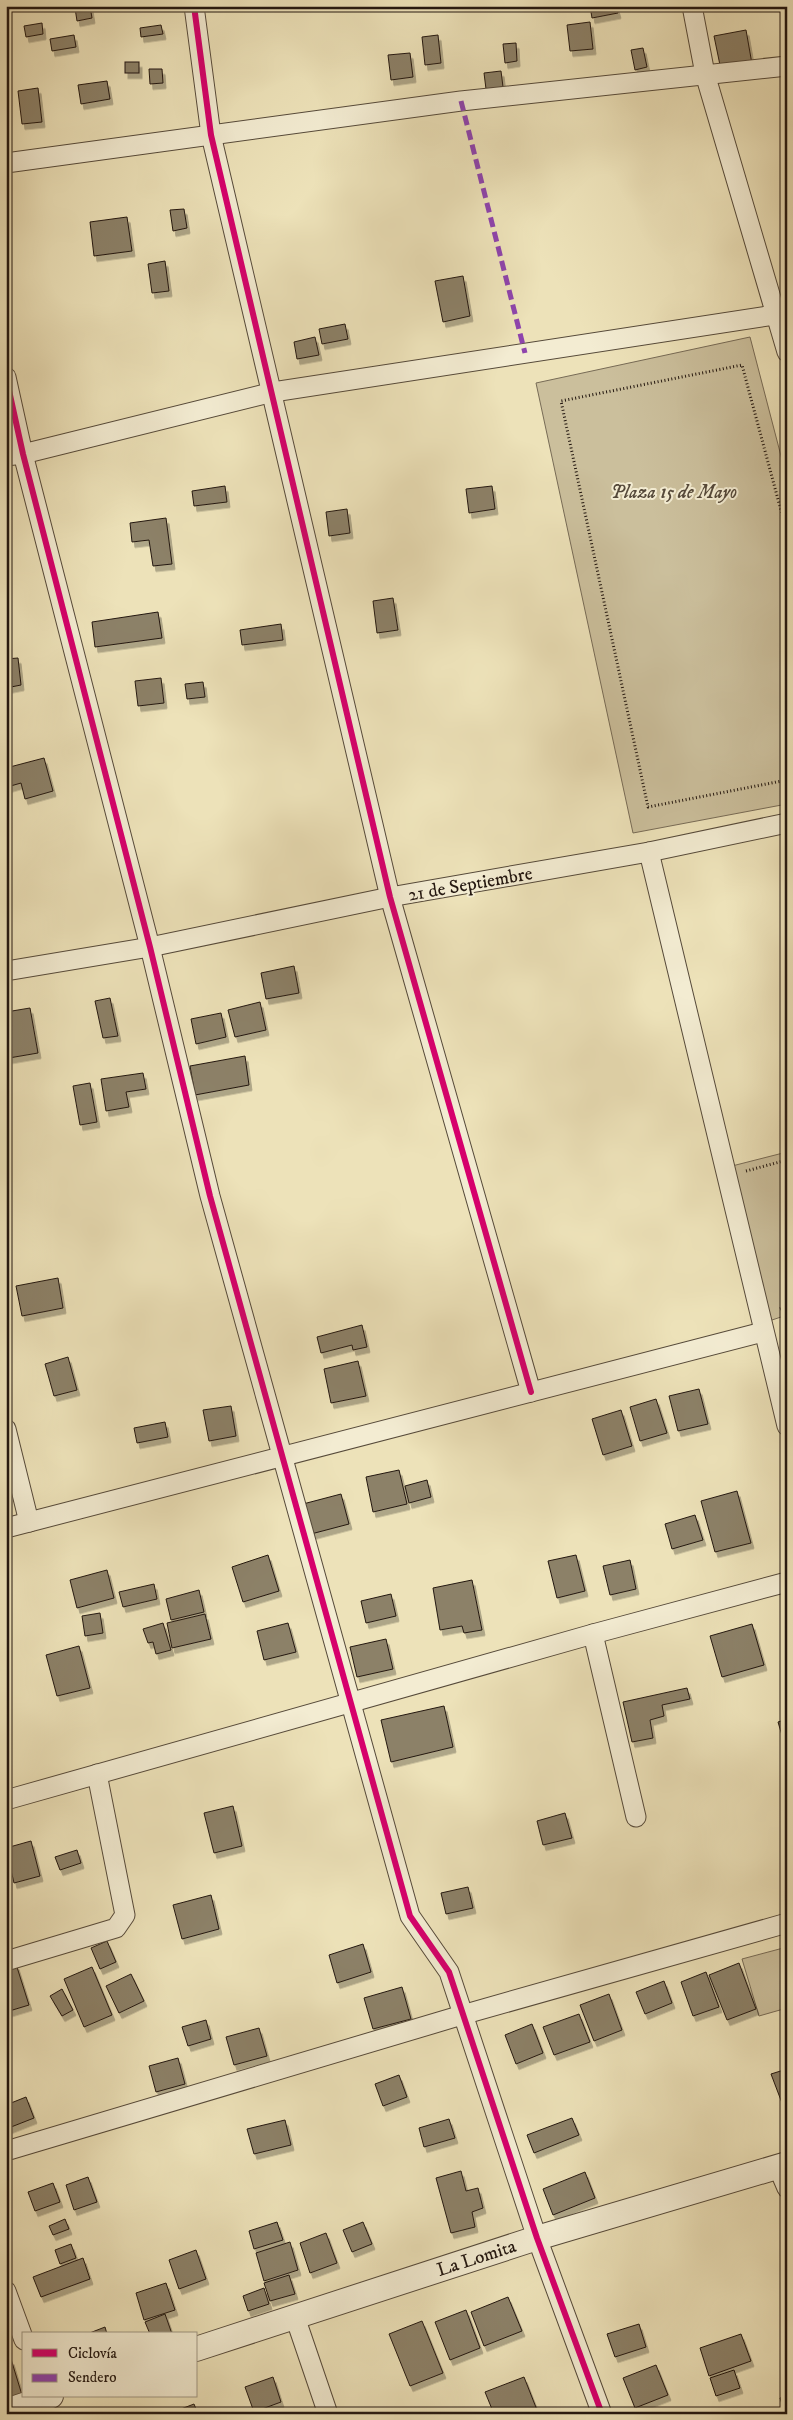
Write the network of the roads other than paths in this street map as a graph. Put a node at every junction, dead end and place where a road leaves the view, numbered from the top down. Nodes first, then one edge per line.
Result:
1 (194, 6) edge
2 (692, 6) edge
3 (787, 66) edge
4 (705, 74) junction
5 (211, 135) junction
6 (6, 163) edge
7 (782, 313) edge
8 (787, 352) edge
9 (6, 377) edge
10 (273, 392) junction
11 (15, 455) edge
12 (787, 823) edge
13 (649, 852) junction
14 (390, 896) junction
15 (150, 947) junction
16 (6, 971) edge
17 (763, 1332) junction
18 (532, 1392) junction
19 (787, 1426) edge
20 (6, 1429) edge
21 (283, 1457) junction
22 (29, 1522) junction
23 (6, 1528) edge
24 (787, 1582) edge
25 (593, 1634) junction
26 (351, 1702) junction
27 (97, 1774) junction
28 (6, 1800) edge
29 (636, 1817) dead end
30 (787, 1923) edge
31 (6, 1960) edge
32 (462, 2015) junction
33 (6, 2151) edge
34 (782, 2166) edge
35 (787, 2188) edge
36 (537, 2238) junction
37 (6, 2291) edge
38 (295, 2317) junction
39 (22, 2335) edge
40 (198, 2348) edge
41 (47, 2401) edge
42 (6, 2411) edge
43 (328, 2414) edge
44 (602, 2414) edge

1 - 5 street
2 - 4 street
3 - 4 street
4 - 5 street
4 - 7 street
5 - 6 street
5 - 10 street
7 - 8 street
7 - 10 street
9 - 11 street
10 - 11 street
10 - 14 street
11 - 15 street
12 - 13 street, 21 de Septiembre
13 - 14 street, 21 de Septiembre
13 - 17 street
14 - 15 street, 21 de Septiembre
14 - 18 street
15 - 16 street, 21 de Septiembre
15 - 21 street
17 - 18 street
17 - 19 street
18 - 21 street
20 - 22 street
21 - 22 street
21 - 26 street
22 - 23 street
24 - 25 street
25 - 26 street
25 - 29 street
26 - 27 street
26 - 32 street
27 - 28 street
27 - 31 street
30 - 32 street
32 - 33 street
32 - 36 street
34 - 35 street
34 - 36 street, La Lomita
36 - 38 street, La Lomita
36 - 44 street
37 - 39 street
38 - 40 street, La Lomita
38 - 43 street
41 - 42 street

